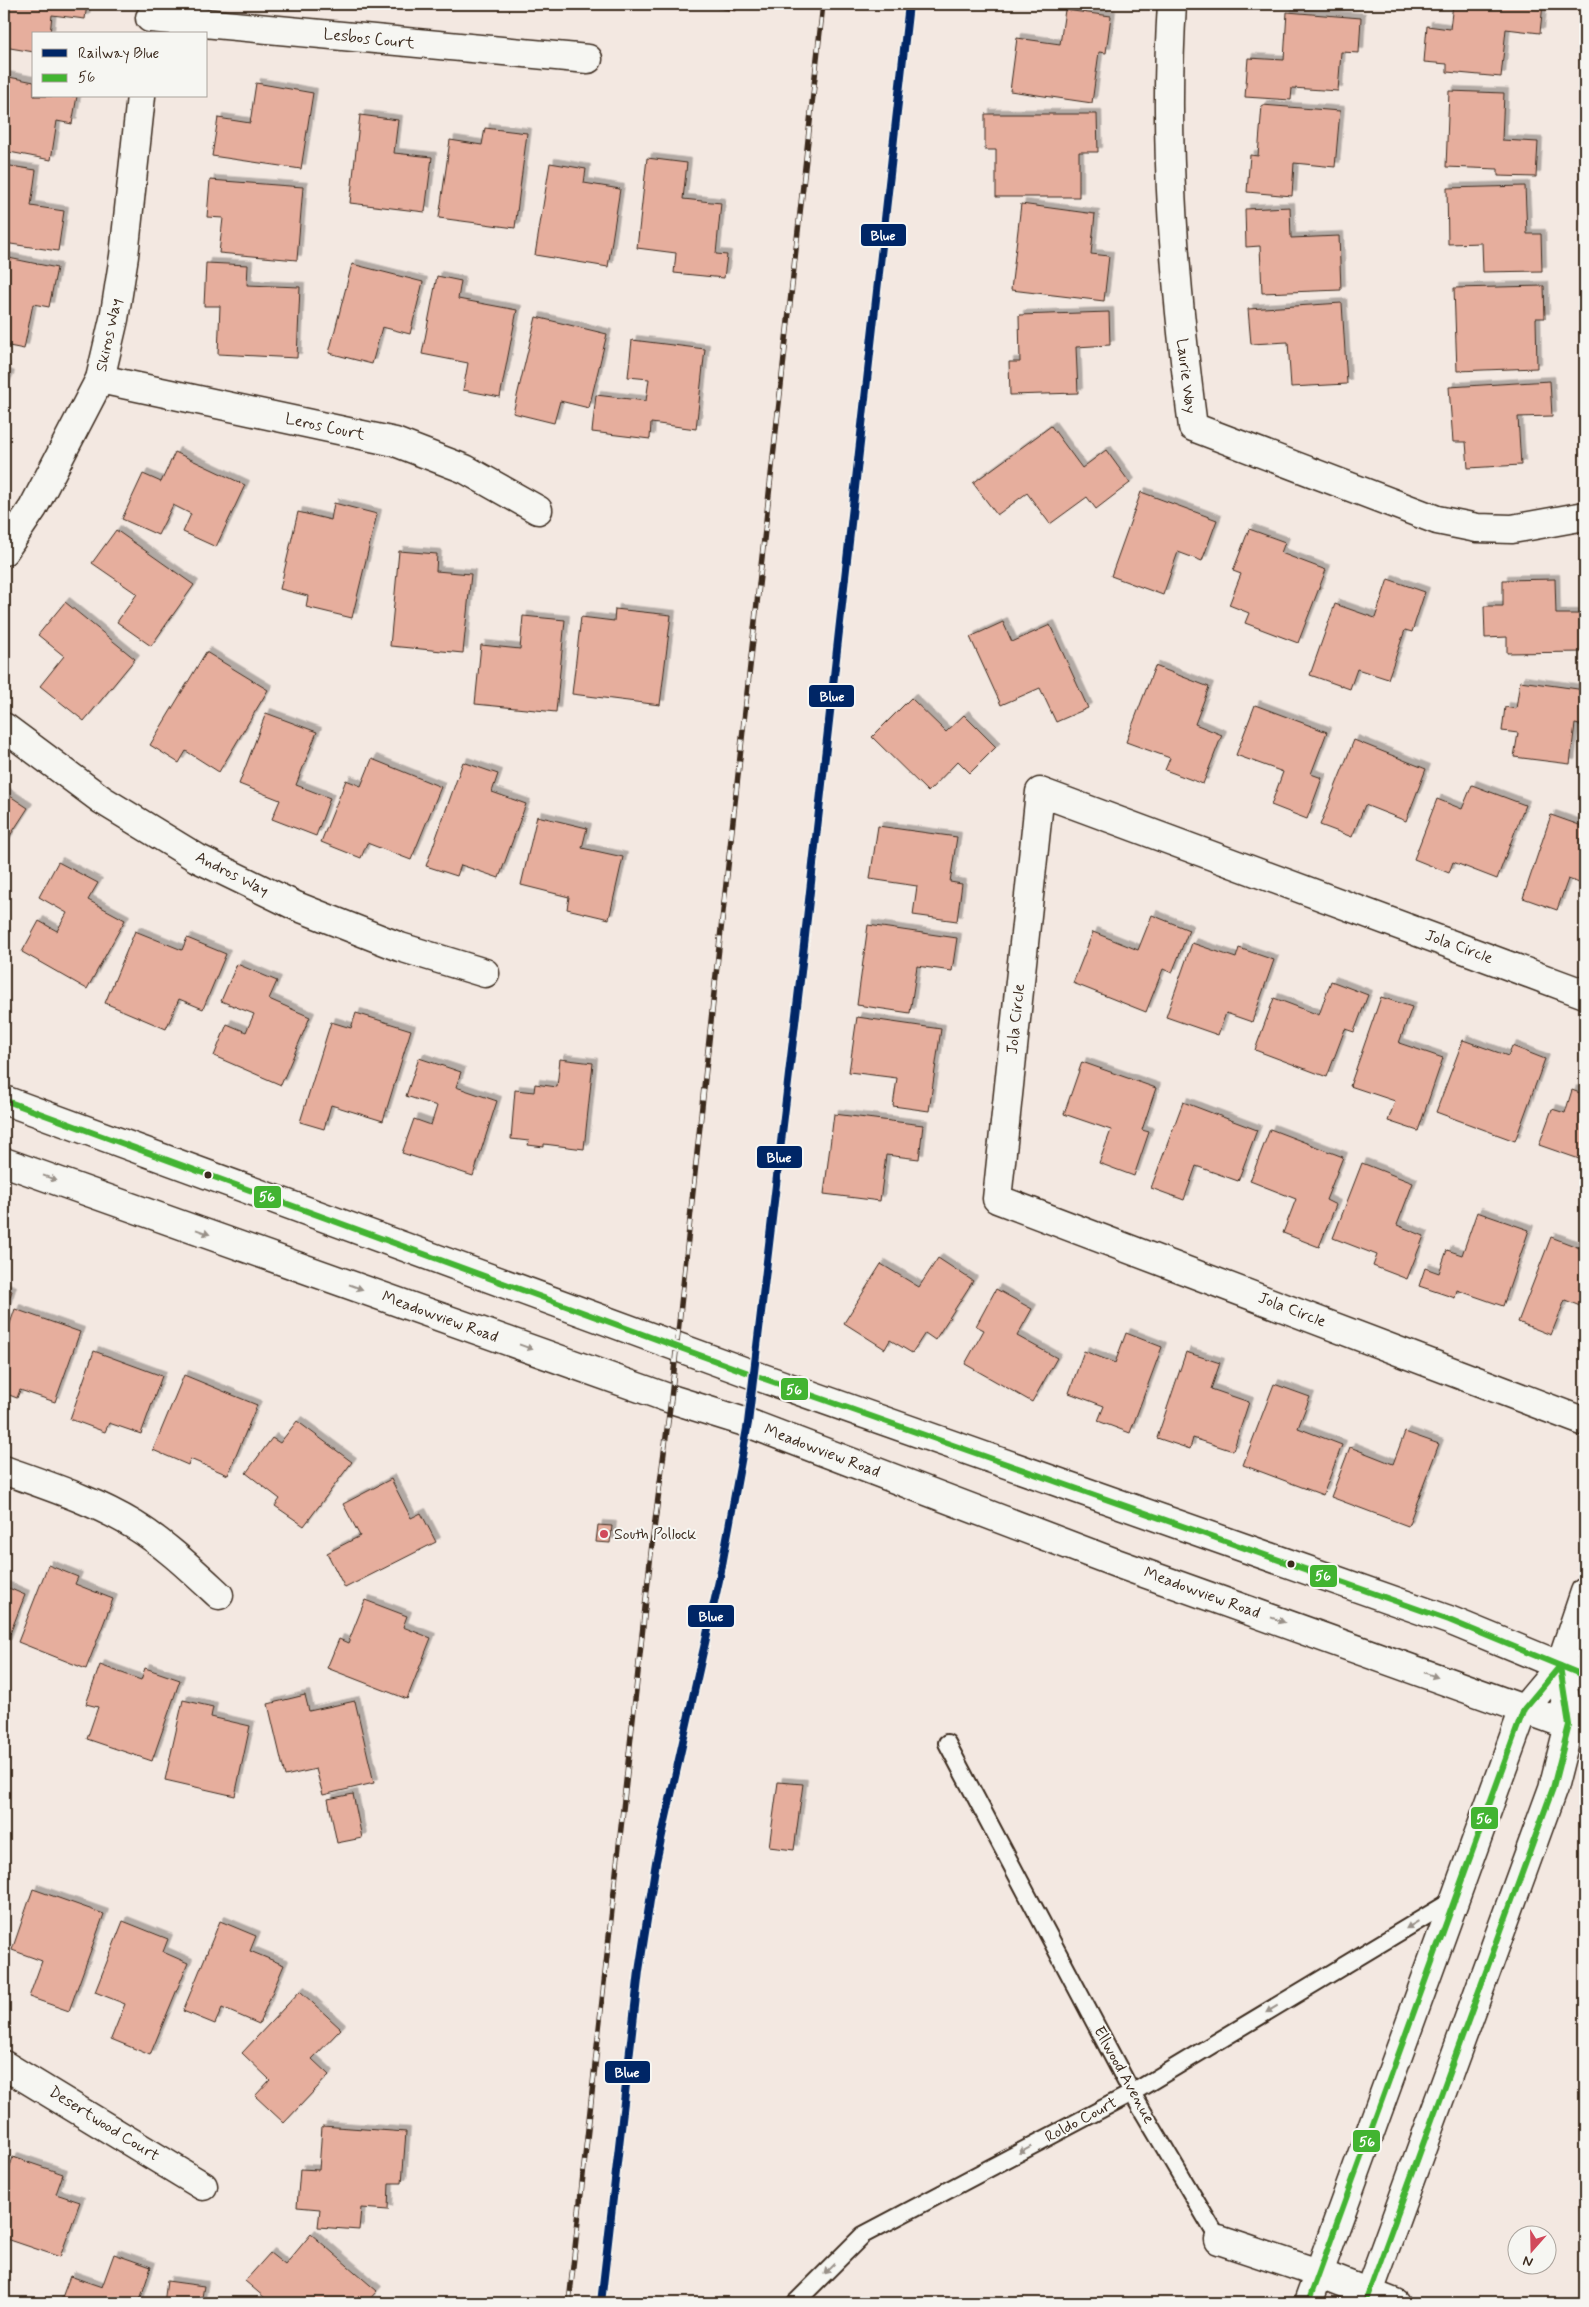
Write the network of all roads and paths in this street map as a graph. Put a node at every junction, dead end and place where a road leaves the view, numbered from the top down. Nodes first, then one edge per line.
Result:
1 (1172, 4) edge
2 (150, 18) edge
3 (588, 59) dead end
4 (141, 98) edge
5 (100, 379) junction
6 (538, 510) dead end
7 (1585, 516) edge
8 (4, 550) edge
9 (4, 727) edge
10 (485, 972) dead end
11 (1585, 994) edge
12 (4, 1100) edge
13 (4, 1162) edge
14 (1585, 1422) edge
15 (4, 1470) edge
16 (1585, 1592) edge
17 (218, 1595) dead end
18 (1573, 1671) edge
19 (1524, 1709) junction
20 (1577, 1728) edge
21 (946, 1743) dead end
22 (1453, 1900) junction
23 (4, 2064) edge
24 (1132, 2093) junction
25 (203, 2186) dead end
26 (1219, 2240) joint
27 (1318, 2273) junction
28 (1367, 2298) edge
29 (795, 2303) edge
30 (1308, 2303) edge
31 (1395, 2303) edge

1 - 7 street, Laurie Way
2 - 3 street, Lesbos Court
4 - 5 street, Skiros Way
5 - 6 street, Leros Court
5 - 8 street, Skiros Way
9 - 10 street, Andros Way
11 - 14 street, Jola Circle
12 - 18 street
13 -> 19 street, Meadowview Road
15 - 17 street
16 - 18 street
18 - 19 street
18 - 20 street
19 - 20 street, Meadowview Road
19 - 22 street
20 - 28 street
21 - 24 lane, Ellwood Avenue
22 -> 24 lane, Roldo Court
22 - 27 street
23 - 25 street, Desertwood Court
24 - 26 lane, Ellwood Avenue
24 -> 29 lane, Roldo Court
26 - 27 street, Ellwood Avenue
27 - 28 street, Ellwood Avenue
27 - 30 street
28 - 31 street, Ellwood Avenue

